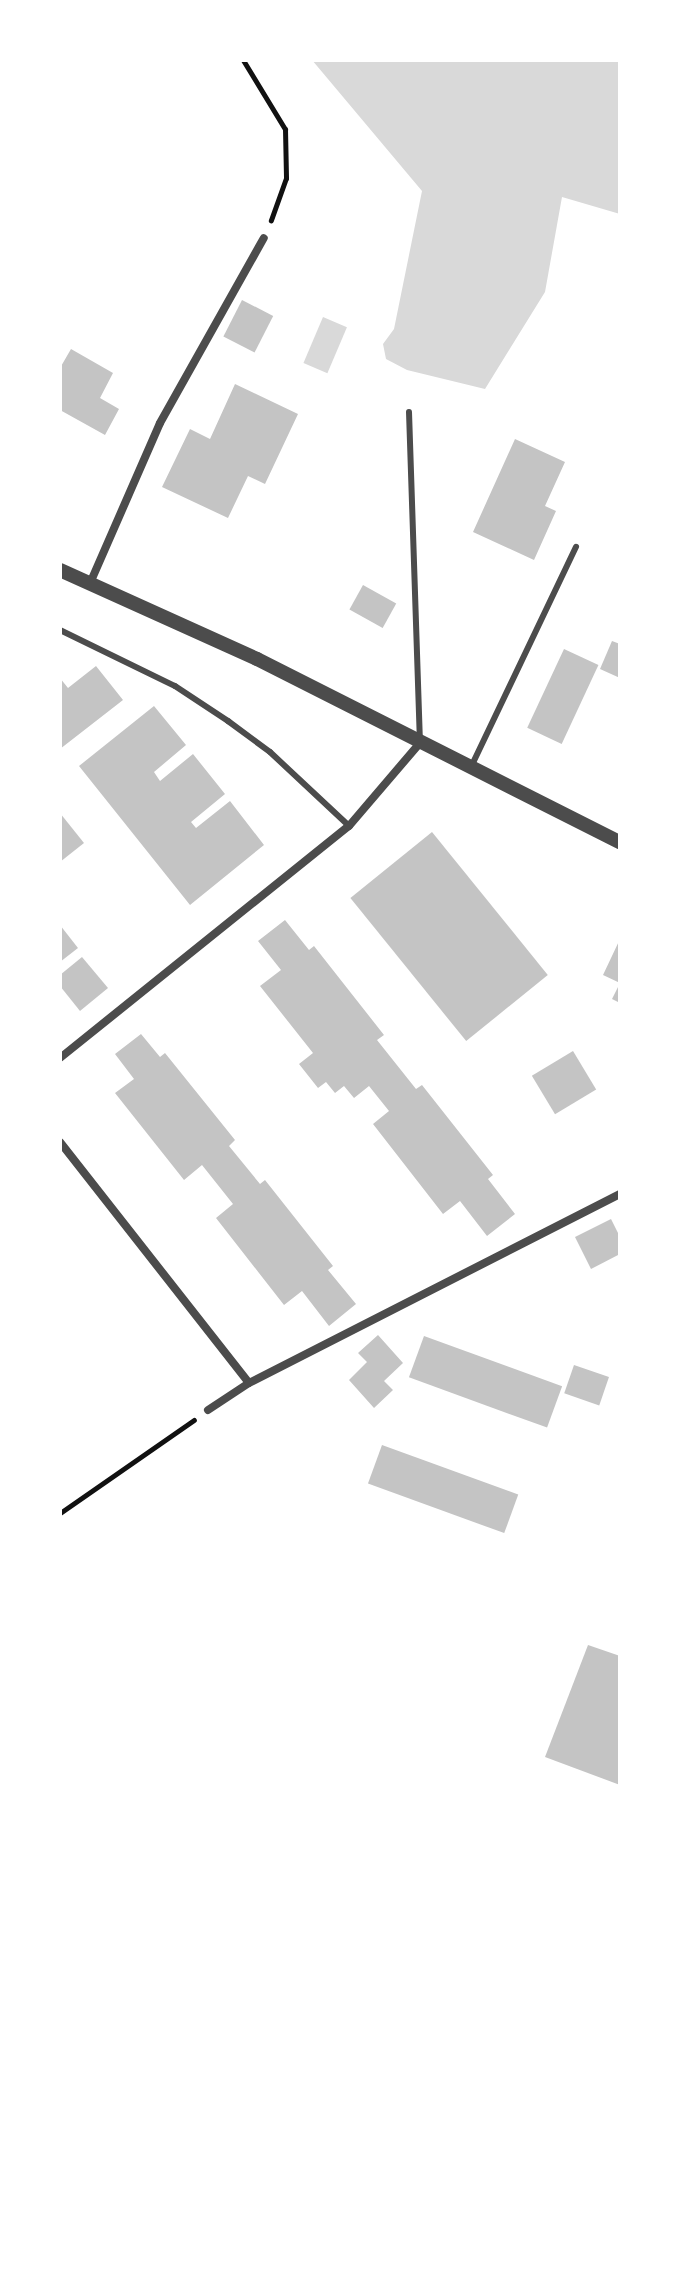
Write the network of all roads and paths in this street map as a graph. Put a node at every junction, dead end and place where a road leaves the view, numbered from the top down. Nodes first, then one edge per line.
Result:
1 (243, 60) edge
2 (264, 238) joint
3 (409, 412) dead end
4 (576, 547) dead end
5 (60, 570) edge
6 (91, 581) junction
7 (60, 630) edge
8 (420, 743) junction
9 (470, 770) junction
10 (349, 826) junction
11 (620, 842) edge
12 (60, 1058) edge
13 (60, 1142) edge
14 (620, 1194) edge
15 (249, 1383) junction
16 (208, 1410) joint
17 (60, 1513) edge

1 - 2 path
2 - 6 street
3 - 8 lane
4 - 9 lane
5 - 6 street
6 - 8 street
7 - 10 lane
8 - 9 street
8 - 10 street
9 - 11 street
10 - 12 street
13 - 15 street
14 - 15 street
15 - 16 street
16 - 17 path

